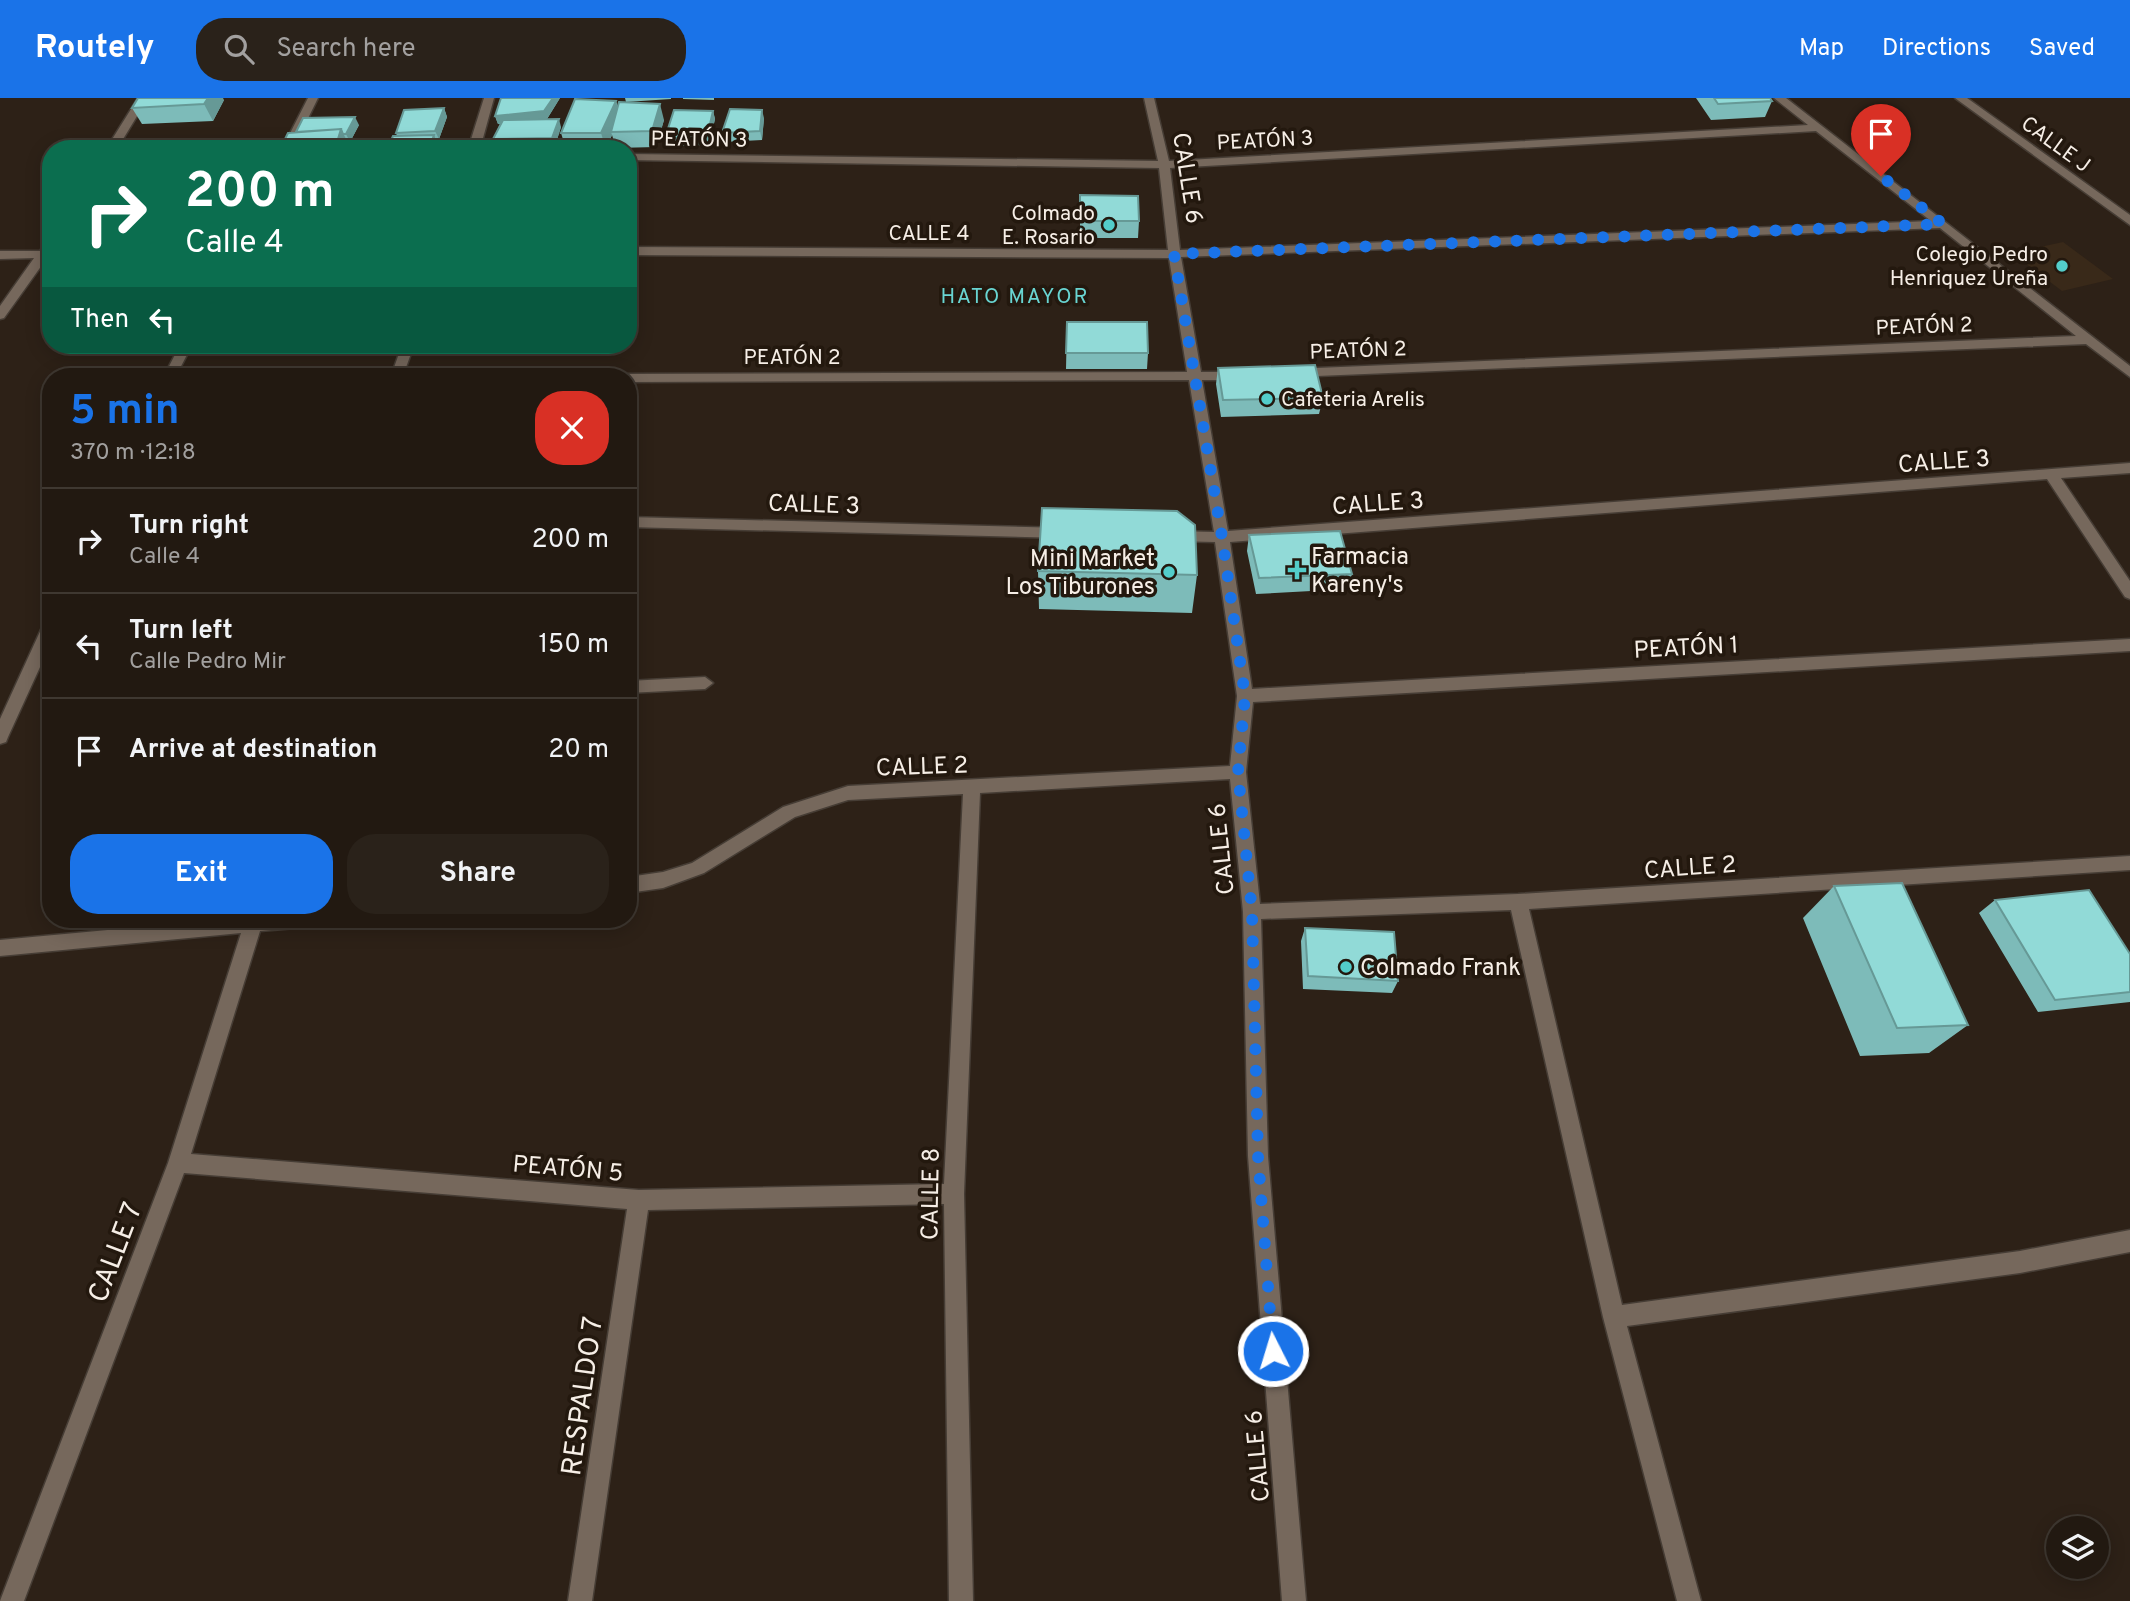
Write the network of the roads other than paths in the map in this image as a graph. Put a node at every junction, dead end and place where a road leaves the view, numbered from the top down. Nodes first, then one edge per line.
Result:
1 (144, 98) edge
2 (313, 98) edge
3 (489, 98) edge
4 (1149, 98) edge
5 (1779, 98) edge
6 (1960, 98) edge
7 (1819, 128) junction
8 (117, 140) edge
9 (292, 140) edge
10 (477, 140) edge
11 (637, 157) edge
12 (1164, 165) junction
13 (2130, 221) edge
14 (1943, 224) junction
15 (42, 251) edge
16 (637, 251) edge
17 (1174, 254) junction
18 (0, 255) edge
19 (42, 259) edge
20 (0, 315) edge
21 (2088, 340) junction
22 (2130, 373) edge
23 (1278, 374) edge
24 (1251, 375) edge
25 (1195, 377) junction
26 (637, 378) edge
27 (2130, 468) edge
28 (2052, 476) junction
29 (637, 522) edge
30 (1084, 534) edge
31 (1153, 536) edge
32 (1222, 537) junction
33 (2130, 593) edge
34 (42, 645) edge
35 (2130, 645) edge
36 (705, 683) dead end
37 (637, 687) edge
38 (1245, 696) junction
39 (0, 737) edge
40 (1238, 772) junction
41 (972, 789) junction
42 (2130, 863) edge
43 (637, 884) edge
44 (1518, 902) junction
45 (1252, 912) junction
46 (196, 928) edge
47 (253, 928) edge
48 (0, 948) edge
49 (178, 1163) junction
50 (954, 1194) junction
51 (639, 1200) junction
52 (2130, 1241) edge
53 (1614, 1317) junction
54 (12, 1601) edge
55 (580, 1601) edge
56 (961, 1601) edge
57 (1294, 1601) edge
58 (1689, 1601) edge

1 - 8 street
2 - 9 street
3 - 10 street
4 - 12 street, CALLE 6
5 - 7 street
6 - 13 street, CALLE J
7 - 12 street, PEATÓN 3
7 - 14 street
11 - 12 street, PEATÓN 3
12 - 17 street, CALLE 6
14 - 17 street, CALLE 4
14 - 21 street
15 - 18 street
16 - 17 street, CALLE 4
17 - 25 street, CALLE 6
19 - 20 street
21 - 22 street
21 - 23 street, PEATÓN 2
24 - 25 street, PEATÓN 2
25 - 26 street, PEATÓN 2
25 - 32 street, CALLE 6
27 - 28 street, CALLE 3
28 - 32 street, CALLE 3
28 - 33 street
29 - 30 street, CALLE 3
31 - 32 street, CALLE 3
32 - 38 street, CALLE 6
34 - 39 street
35 - 38 street, PEATÓN 1
36 - 37 street
38 - 40 street, CALLE 6
40 - 41 street, CALLE 2
40 - 45 street, CALLE 6
41 - 43 street, CALLE 2
41 - 50 street, CALLE 8
42 - 44 street, CALLE 2
44 - 45 street, CALLE 2
44 - 53 street
45 - 57 street, CALLE 6
46 - 48 street
47 - 49 street, CALLE 7
49 - 51 street, PEATÓN 5
49 - 54 street, CALLE 7
50 - 51 street, PEATÓN 5
50 - 56 street, CALLE 8
51 - 55 street, RESPALDO 7
52 - 53 street
53 - 58 street

